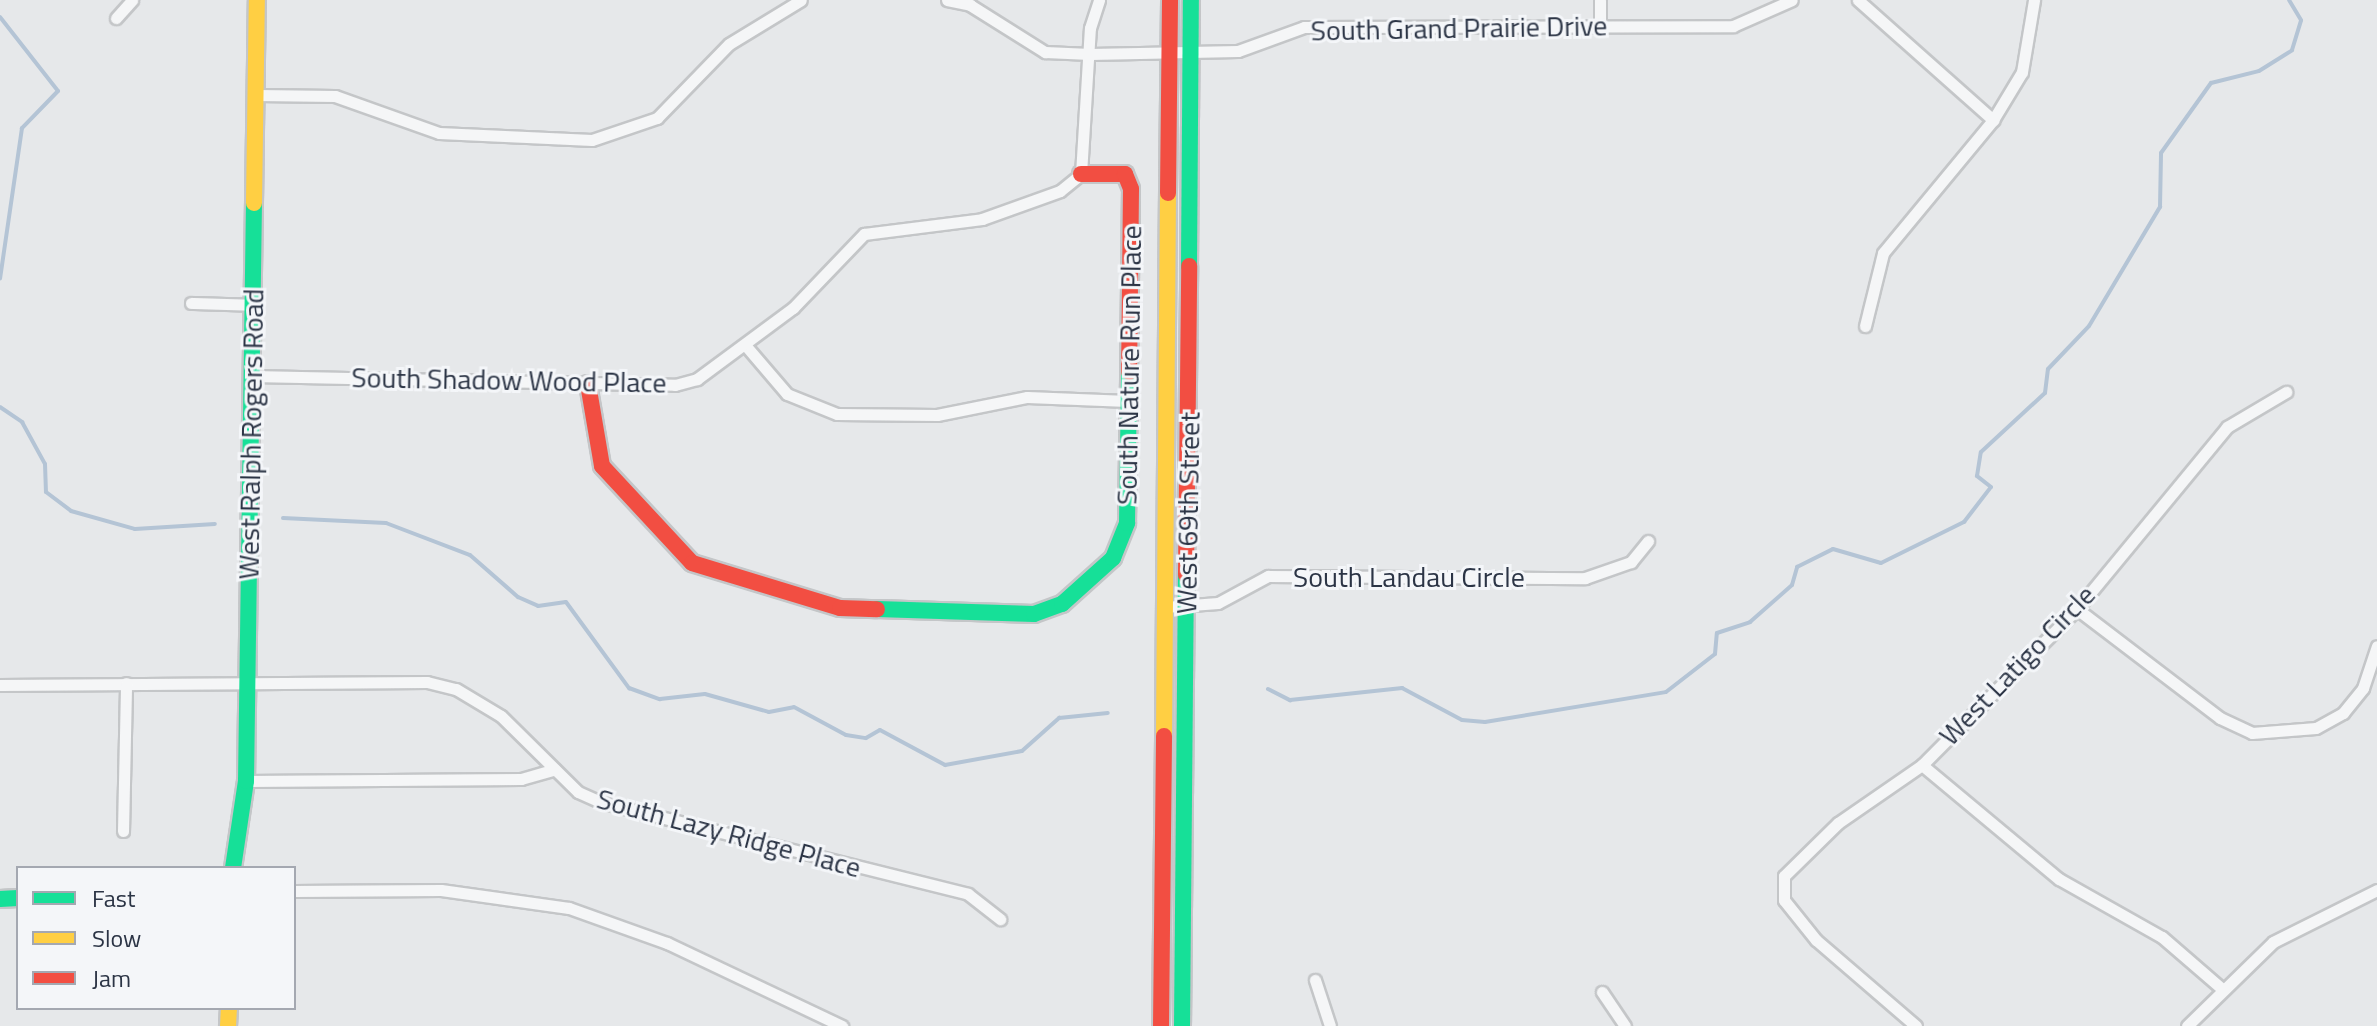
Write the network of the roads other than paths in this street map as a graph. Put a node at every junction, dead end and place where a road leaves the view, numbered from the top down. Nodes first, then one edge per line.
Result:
1 (132, 0) edge
2 (257, 0) edge
3 (801, 0) edge
4 (947, 0) edge
5 (1099, 0) edge
6 (1170, 0) edge
7 (1191, 0) edge
8 (1600, 0) edge
9 (1792, 0) edge
10 (1858, 0) edge
11 (2034, 0) edge
12 (116, 18) dead end
13 (1600, 26) junction
14 (1169, 49) junction
15 (1191, 50) junction
16 (1090, 54) junction
17 (257, 95) junction
18 (1993, 120) junction
19 (1081, 174) junction
20 (191, 303) dead end
21 (253, 305) junction
22 (1865, 326) dead end
23 (746, 346) junction
24 (252, 376) junction
25 (588, 384) junction
26 (2286, 392) dead end
27 (1128, 401) junction
28 (1166, 404) junction
29 (1190, 405) junction
30 (1648, 541) dead end
31 (1165, 607) junction
32 (1186, 607) junction
33 (2077, 609) junction
34 (2377, 646) edge
35 (247, 681) junction
36 (126, 683) junction
37 (0, 685) edge
38 (1922, 765) junction
39 (555, 769) junction
40 (246, 781) junction
41 (123, 831) dead end
42 (233, 866) edge
43 (2377, 890) edge
44 (296, 891) edge
45 (1000, 919) dead end
46 (1315, 980) dead end
47 (2220, 987) junction
48 (1602, 992) dead end
49 (842, 1026) edge
50 (1161, 1026) edge
51 (1182, 1026) edge
52 (1330, 1026) edge
53 (1625, 1026) edge
54 (1916, 1026) edge
55 (2187, 1026) edge

1 - 12 street
2 - 17 main road, West Ralph Rogers Road
3 - 17 street
4 - 16 street, South Grand Prairie Drive
5 - 16 street
6 - 14 main road, West 69th Street
7 - 15 main road, West 69th Street
8 - 13 street
9 - 13 street, South Grand Prairie Drive
10 - 18 street
11 - 18 street
13 - 15 street, South Grand Prairie Drive
14 - 15 street, South Grand Prairie Drive
14 - 16 street, South Grand Prairie Drive
14 - 28 main road, West 69th Street
15 - 29 main road, West 69th Street
16 - 19 street
17 - 21 main road, West Ralph Rogers Road
18 - 22 street
19 - 23 street, South Shadow Wood Place
19 - 27 main road, South Nature Run Place
20 - 21 street
21 - 24 main road, West Ralph Rogers Road
23 - 25 street, South Shadow Wood Place
23 - 27 street
24 - 25 street, South Shadow Wood Place
24 - 35 main road, West Ralph Rogers Road
25 - 27 main road, South Nature Run Place
26 - 33 street, West Latigo Circle
28 - 29 main road
28 - 31 main road, West 69th Street
29 - 32 main road, West 69th Street
30 - 32 street, South Landau Circle
31 - 32 street, South Landau Circle
31 - 50 main road, West 69th Street
32 - 51 main road, West 69th Street
33 - 34 street
33 - 38 street, West Latigo Circle
35 - 36 street, South Lazy Ridge Place
35 - 39 street, South Lazy Ridge Place
35 - 40 main road, West Ralph Rogers Road
36 - 37 street, South Lazy Ridge Place
36 - 41 street
38 - 47 street
38 - 54 street, West Latigo Circle
39 - 40 street
39 - 45 street, South Lazy Ridge Place
40 - 42 main road, West Ralph Rogers Road
43 - 47 street
44 - 49 street
46 - 52 street
47 - 55 street
48 - 53 street

